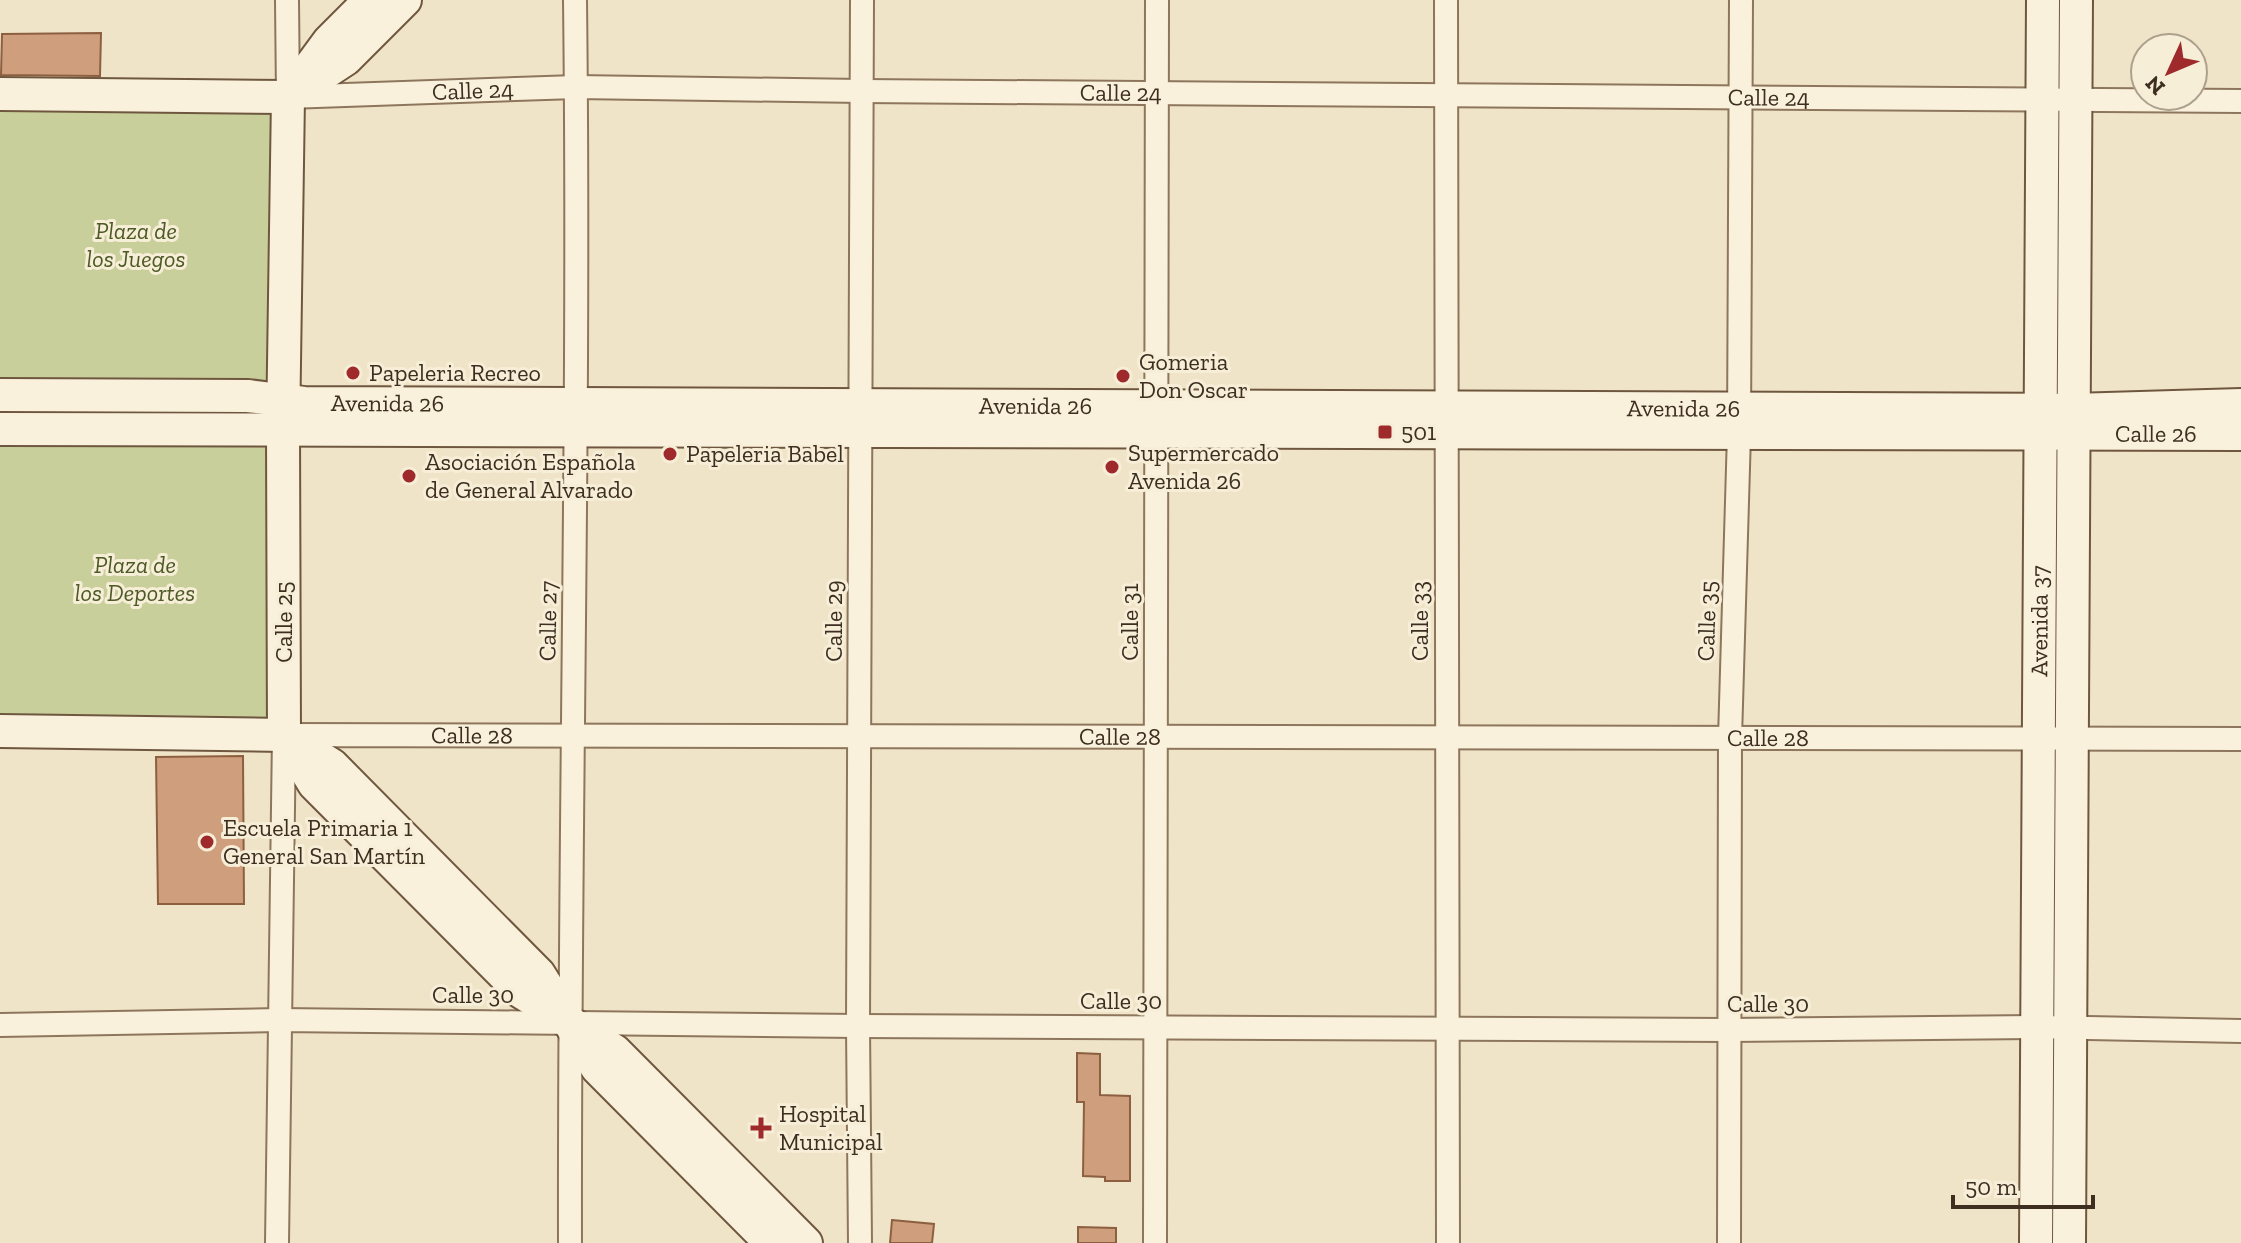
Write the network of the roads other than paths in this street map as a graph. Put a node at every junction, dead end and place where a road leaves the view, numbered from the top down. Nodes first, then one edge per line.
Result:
1 (287, 0) edge
2 (370, 0) edge
3 (405, 0) edge
4 (575, 0) edge
5 (862, 0) edge
6 (1157, 0) edge
7 (1446, 0) edge
8 (1741, 0) edge
9 (2043, 0) edge
10 (2076, 0) edge
11 (576, 87) junction
12 (861, 91) junction
13 (1157, 93) junction
14 (0, 94) edge
15 (1446, 96) junction
16 (288, 97) junction
17 (1740, 97) junction
18 (2042, 101) junction
19 (2241, 101) edge
20 (2075, 102) junction
21 (0, 395) edge
22 (2241, 405) edge
23 (283, 415) junction
24 (577, 417) junction
25 (860, 418) junction
26 (1156, 419) junction
27 (1446, 420) junction
28 (1739, 421) junction
29 (2041, 422) junction
30 (2073, 422) junction
31 (0, 429) edge
32 (2241, 434) edge
33 (0, 731) edge
34 (284, 735) junction
35 (572, 737) junction
36 (859, 737) junction
37 (1156, 737) junction
38 (1446, 737) junction
39 (2039, 737) junction
40 (2072, 737) junction
41 (1730, 738) junction
42 (2241, 739) edge
43 (279, 1020) junction
44 (569, 1022) junction
45 (0, 1025) edge
46 (858, 1026) junction
47 (1156, 1027) junction
48 (2037, 1027) junction
49 (2070, 1027) junction
50 (1446, 1029) junction
51 (1729, 1030) junction
52 (2241, 1031) edge
53 (277, 1243) edge
54 (570, 1243) edge
55 (771, 1243) edge
56 (806, 1243) edge
57 (860, 1243) edge
58 (1155, 1243) edge
59 (1448, 1243) edge
60 (1729, 1243) edge
61 (2036, 1243) edge
62 (2069, 1243) edge

1 - 16 street, Calle 25
2 - 16 main road
3 - 16 main road
4 - 11 street, Calle 27
5 - 12 street, Calle 29
6 - 13 street, Calle 31
7 - 15 street, Calle 33
8 - 17 street, Calle 35
9 - 18 main road, Avenida 37
10 - 20 main road, Avenida 37
11 - 12 street, Calle 24
11 - 16 street, Calle 24
11 - 24 street, Calle 27
12 - 13 street, Calle 24
12 - 25 street, Calle 29
13 - 15 street, Calle 24
13 - 26 street, Calle 31
14 - 16 main road, Calle 24
15 - 17 street, Calle 24
15 - 27 street, Calle 33
16 - 23 main road, Calle 25
17 - 18 street, Calle 24
17 - 28 street, Calle 35
18 - 20 street, Calle 24
18 - 29 main road, Avenida 37
19 - 20 street, Calle 24
20 - 30 main road, Avenida 37
21 - 23 main road, Avenida 26
22 - 30 main road, Calle 26
23 - 24 main road, Avenida 26
23 - 31 main road, Avenida 26
23 - 34 main road, Calle 25
24 - 25 main road, Avenida 26
24 - 35 street, Calle 27
25 - 26 main road, Avenida 26
25 - 36 street, Calle 29
26 - 27 main road, Avenida 26
26 - 37 street, Calle 31
27 - 28 main road, Avenida 26
27 - 38 street, Calle 33
28 - 29 main road, Avenida 26
28 - 41 street, Calle 35
29 - 30 main road, Avenida 26
29 - 39 main road, Avenida 37
30 - 32 main road, Calle 26
30 - 40 main road, Avenida 37
33 - 34 main road, Calle 28
34 - 35 street, Calle 28
34 - 43 street, Calle 25
34 - 44 main road
35 - 36 street, Calle 28
35 - 44 street, Calle 27
36 - 37 street, Calle 28
36 - 46 street, Calle 29
37 - 38 street, Calle 28
37 - 47 street, Calle 31
38 - 41 street, Calle 28
38 - 50 street, Calle 33
39 - 40 street, Calle 28
39 - 41 street, Calle 28
39 - 48 main road, Avenida 37
40 - 42 street, Calle 28
40 - 49 main road, Avenida 37
41 - 51 street, Calle 35
43 - 44 street, Calle 30
43 - 45 street, Calle 30
43 - 53 street, Calle 25
44 - 46 street, Calle 30
44 - 54 street, Calle 27
44 - 55 main road
44 - 56 main road
46 - 47 street, Calle 30
46 - 57 street, Calle 29
47 - 50 street, Calle 30
47 - 58 street, Calle 31
48 - 49 street, Calle 30
48 - 51 street, Calle 30
48 - 61 main road, Avenida 37
49 - 52 street, Calle 30
49 - 62 main road, Avenida 37
50 - 51 street, Calle 30
50 - 59 street, Calle 33
51 - 60 street, Calle 35

